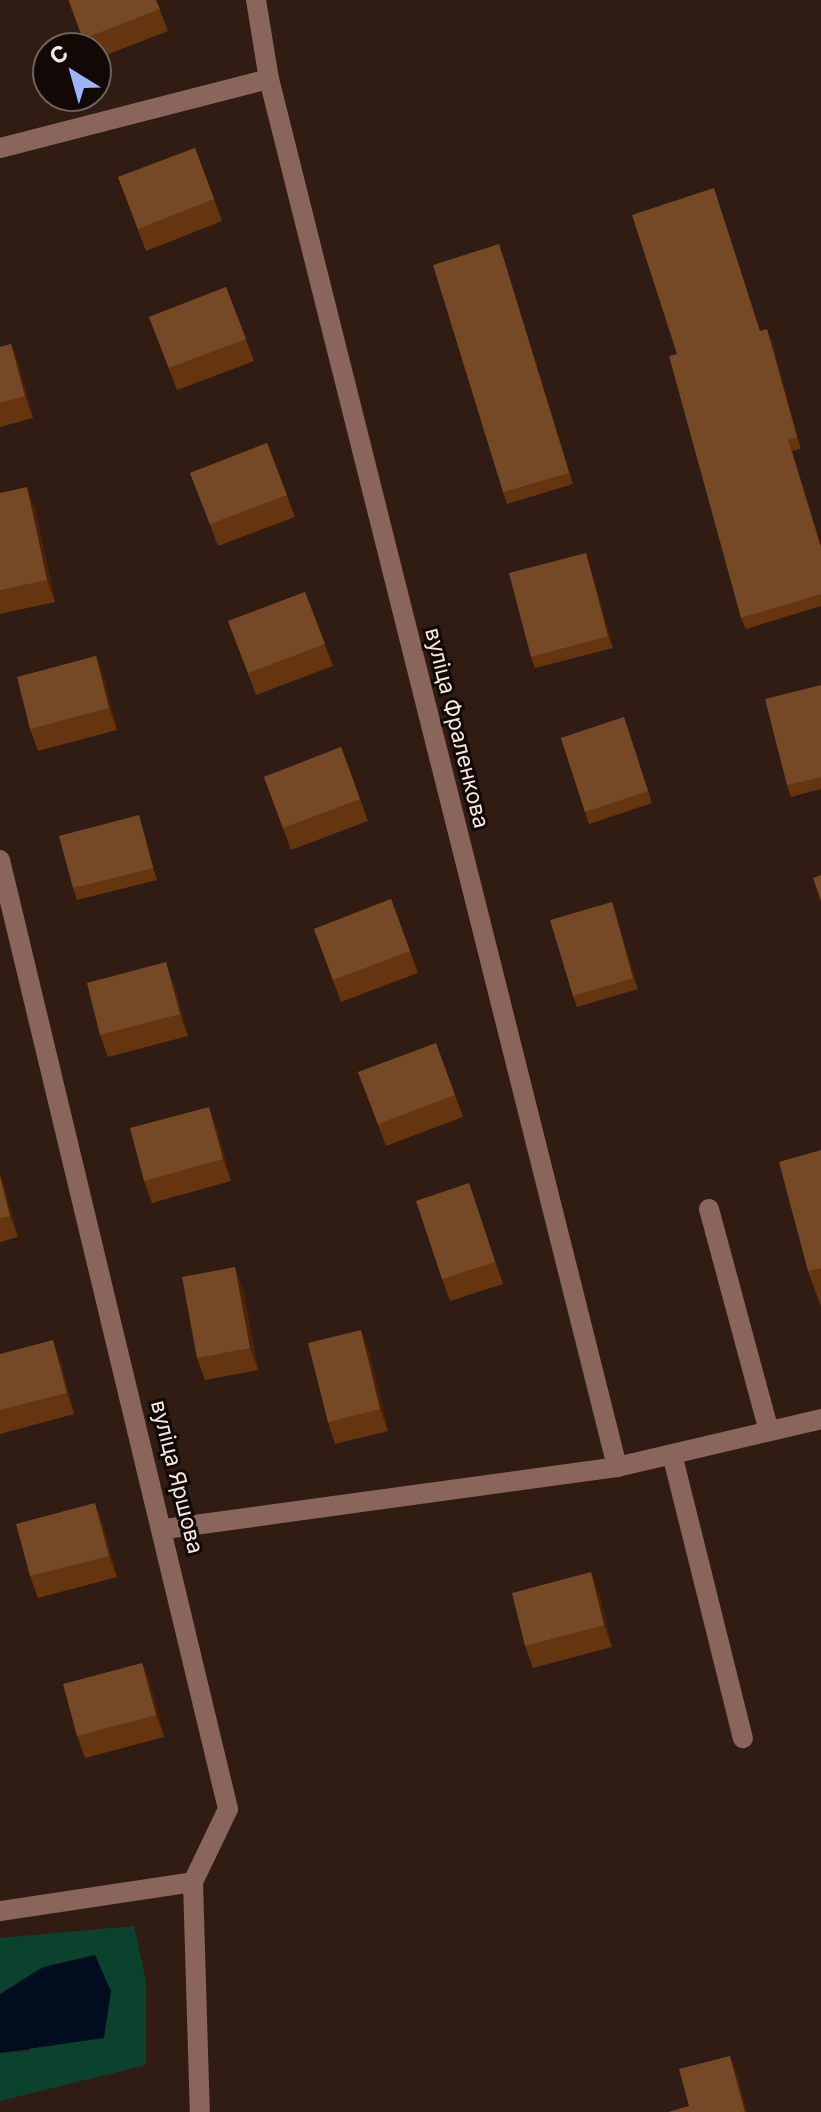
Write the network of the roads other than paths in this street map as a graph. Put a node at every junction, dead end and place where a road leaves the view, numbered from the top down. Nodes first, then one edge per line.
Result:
1 (256, 0) edge
2 (269, 79) junction
3 (0, 148) edge
4 (0, 860) edge
5 (709, 1209) dead end
6 (821, 1419) edge
7 (769, 1431) junction
8 (672, 1454) junction
9 (617, 1467) junction
10 (165, 1529) junction
11 (743, 1738) dead end
12 (193, 1882) junction
13 (0, 1911) edge
14 (199, 2110) edge

1 - 2 street, вуліца Фраленкова
2 - 3 street
2 - 9 street, вуліца Фраленкова
4 - 10 street, вуліца Яршова
5 - 7 street
6 - 7 street
7 - 8 street
8 - 9 street
8 - 11 street
9 - 10 street
10 - 12 street, вуліца Яршова
12 - 13 street
12 - 14 street, вуліца Яршова

